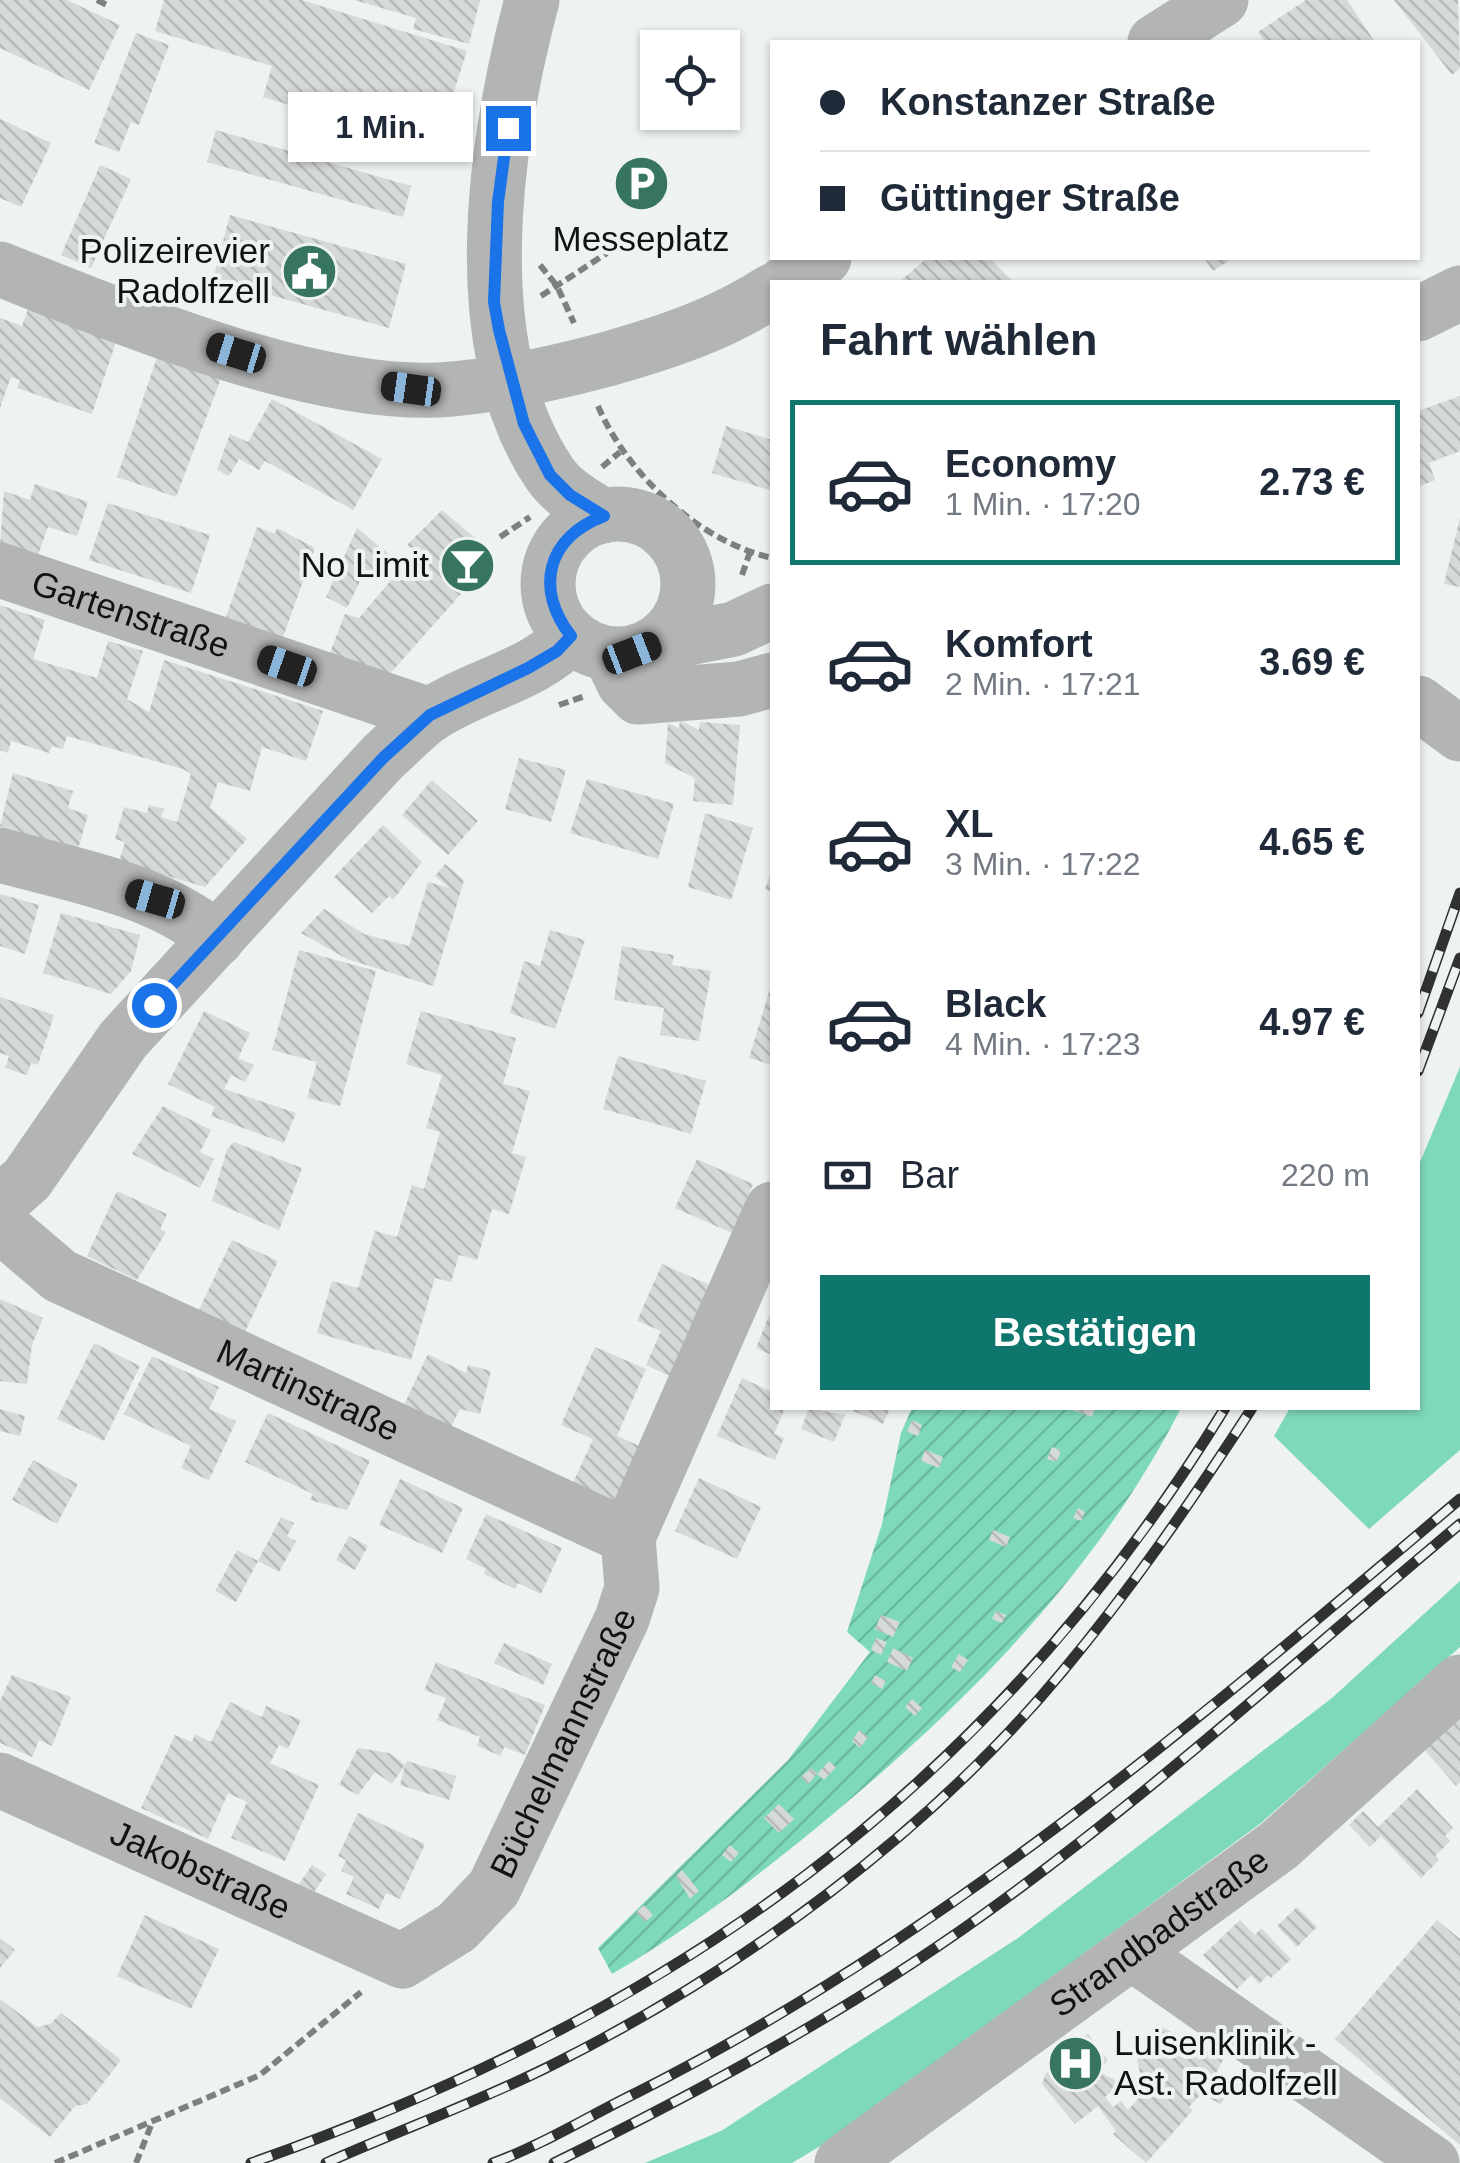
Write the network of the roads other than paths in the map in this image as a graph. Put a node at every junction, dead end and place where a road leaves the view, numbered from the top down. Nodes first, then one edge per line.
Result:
1 (532, 0) edge
2 (1221, 0) edge
3 (1158, 40) edge
4 (821, 260) edge
5 (0, 269) edge
6 (789, 280) edge
7 (770, 292) edge
8 (1460, 293) edge
9 (1420, 313) edge
10 (512, 381) junction
11 (550, 475) junction
12 (604, 516) junction
13 (554, 555) junction
14 (0, 570) edge
15 (687, 570) junction
16 (770, 600) edge
17 (770, 612) edge
18 (615, 654) junction
19 (770, 681) edge
20 (1420, 704) edge
21 (430, 715) junction
22 (1460, 734) edge
23 (0, 855) edge
24 (217, 939) junction
25 (0, 1203) edge
26 (770, 1215) edge
27 (0, 1226) edge
28 (628, 1536) junction
29 (1460, 1682) edge
30 (0, 1780) edge
31 (1132, 1953) junction
32 (402, 1961) joint
33 (842, 2163) edge
34 (1432, 2163) edge

1 - 10 street
2 - 3 street
4 - 6 street
5 - 10 street
7 - 10 street
8 - 9 street
10 - 11 street
11 - 12 street
11 - 13 street
12 - 13 street
12 - 15 street
13 - 18 street
14 - 21 street, Gartenstraße
15 - 16 street
15 - 18 street
17 - 18 street
18 - 19 street
18 - 21 street
20 - 22 street
21 - 24 street
23 - 24 street
24 - 25 street
26 - 28 street, Büchelmannstraße
27 - 28 street, Martinstraße
28 - 32 street, Büchelmannstraße
29 - 31 street, Strandbadstraße
30 - 32 street, Jakobstraße
31 - 33 street, Strandbadstraße
31 - 34 street

